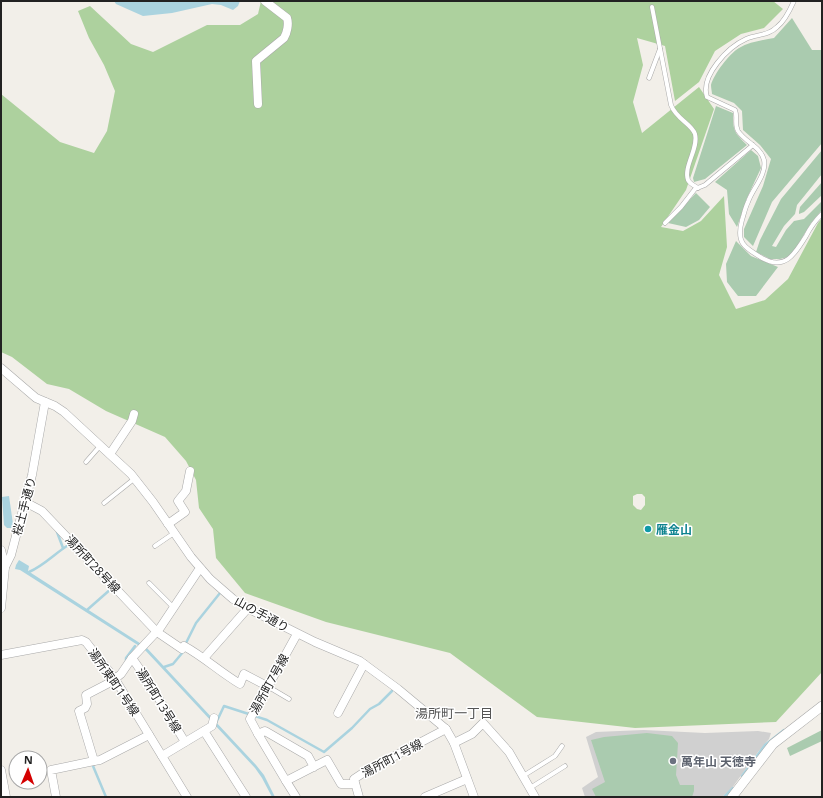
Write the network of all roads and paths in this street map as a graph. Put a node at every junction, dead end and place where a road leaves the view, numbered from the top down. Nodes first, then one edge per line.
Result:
1 (265, 1) edge
2 (794, 1) edge
3 (652, 7) dead end
4 (660, 48) junction
5 (649, 78) dead end
6 (258, 104) dead end
7 (753, 146) junction
8 (698, 188) junction
9 (822, 214) edge
10 (665, 223) dead end
11 (1, 368) edge
12 (45, 402) junction
13 (134, 414) dead end
14 (101, 445) junction
15 (110, 454) junction
16 (86, 462) dead end
17 (190, 471) dead end
18 (134, 479) junction
19 (25, 502) junction
20 (104, 503) dead end
21 (168, 524) junction
22 (174, 534) junction
23 (155, 546) dead end
24 (1, 550) edge
25 (5, 567) junction
26 (201, 569) junction
27 (149, 583) dead end
28 (1, 608) edge
29 (174, 608) junction
30 (248, 608) junction
31 (157, 632) junction
32 (297, 634) junction
33 (1, 655) edge
34 (132, 658) junction
35 (204, 658) junction
36 (364, 664) junction
37 (115, 679) junction
38 (267, 686) junction
39 (290, 699) dead end
40 (822, 706) edge
41 (338, 713) dead end
42 (213, 722) dead end
43 (446, 729) junction
44 (204, 731) junction
45 (258, 734) junction
46 (149, 735) junction
47 (185, 742) junction
48 (454, 743) junction
49 (562, 746) dead end
50 (162, 756) junction
51 (94, 762) junction
52 (565, 766) dead end
53 (314, 767) junction
54 (1, 770) edge
55 (523, 776) junction
56 (467, 779) junction
57 (286, 781) junction
58 (355, 784) junction
59 (530, 788) junction
60 (6, 797) edge
61 (56, 797) edge
62 (187, 797) edge
63 (246, 797) edge
64 (296, 797) edge
65 (359, 797) edge
66 (425, 797) edge
67 (474, 797) edge
68 (535, 797) edge
69 (732, 797) edge

1 - 6 street
2 - 7 lane
3 - 4 lane
4 - 5 lane
4 - 8 lane
7 - 8 lane
7 - 9 lane
8 - 10 lane
11 - 12 street, 山の手通り
12 - 14 street, 山の手通り
12 - 19 street, 桜土手通り
13 - 15 street
14 - 15 street, 山の手通り
14 - 16 lane
15 - 18 street, 山の手通り
17 - 21 street
18 - 20 lane
18 - 21 street, 山の手通り
19 - 25 street, 桜土手通り
19 - 31 street, 湯所町28号線
21 - 22 street, 山の手通り
22 - 23 lane
22 - 26 street, 山の手通り
24 - 25 street
25 - 28 street, 桜土手通り
26 - 29 street
26 - 30 street, 山の手通り
27 - 29 lane
29 - 31 street
30 - 32 street, 山の手通り
30 - 35 street
31 - 34 street
31 - 35 street, 湯所町28号線
32 - 36 street, 山の手通り
32 - 38 street, 湯所町7号線
33 - 37 street, 湯所東町1号線
34 - 37 street
34 - 47 street, 湯所町13号線
35 - 38 street, 湯所町28号線
36 - 41 street
36 - 43 street, 山の手通り
37 - 46 street, 湯所東町1号線
37 - 51 street
38 - 39 lane
38 - 45 street, 湯所町7号線
40 - 69 street
42 - 44 street
43 - 48 street, 山の手通り
43 - 58 street, 湯所町1号線
44 - 47 street
44 - 63 street
45 - 53 street
45 - 57 street
46 - 50 street, 湯所東町1号線
46 - 51 street
47 - 50 street
48 - 55 street
48 - 56 street, 山の手通り
49 - 55 lane
50 - 62 street, 湯所東町1号線
51 - 61 street
52 - 59 lane
53 - 57 street
53 - 58 street
54 - 60 street
55 - 59 street
56 - 66 street
56 - 67 street, 山の手通り
57 - 64 street
58 - 65 street, 湯所町1号線
59 - 68 street

